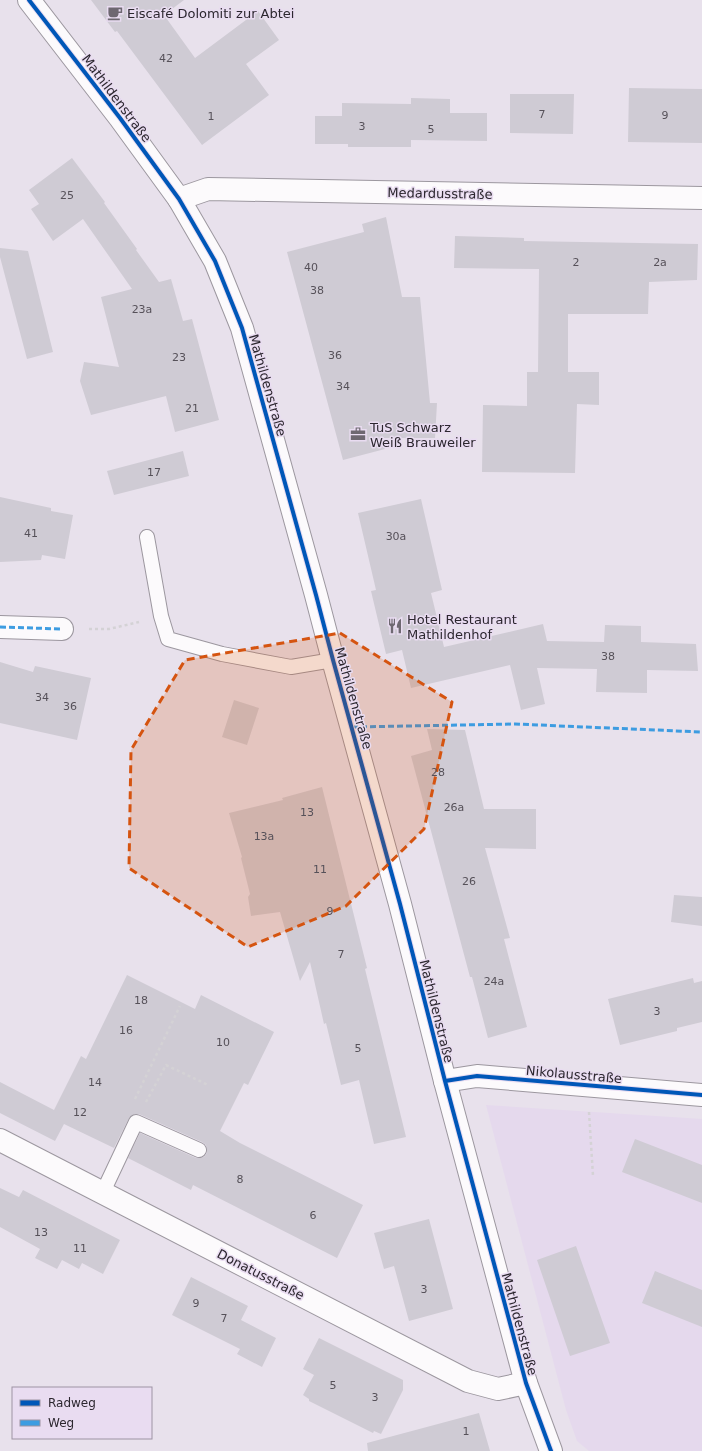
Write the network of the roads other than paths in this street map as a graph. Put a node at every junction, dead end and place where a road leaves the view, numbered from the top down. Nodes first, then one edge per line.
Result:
1 (29, 0) edge
2 (702, 198) edge
3 (179, 199) junction
4 (147, 537) dead end
5 (0, 627) edge
6 (62, 629) road end
7 (333, 660) junction
8 (445, 1081) junction
9 (702, 1095) edge
10 (0, 1140) edge
11 (199, 1150) dead end
12 (103, 1192) junction
13 (526, 1383) junction
14 (551, 1451) edge

1 - 3 street, Mathildenstraße
2 - 3 street, Medardusstraße
3 - 7 street, Mathildenstraße
4 - 7 lane
5 - 6 street
7 - 8 street, Mathildenstraße
8 - 9 street, Nikolausstraße
8 - 13 street, Mathildenstraße
10 - 12 street, Donatusstraße
11 - 12 lane
12 - 13 street, Donatusstraße
13 - 14 street, Mathildenstraße

